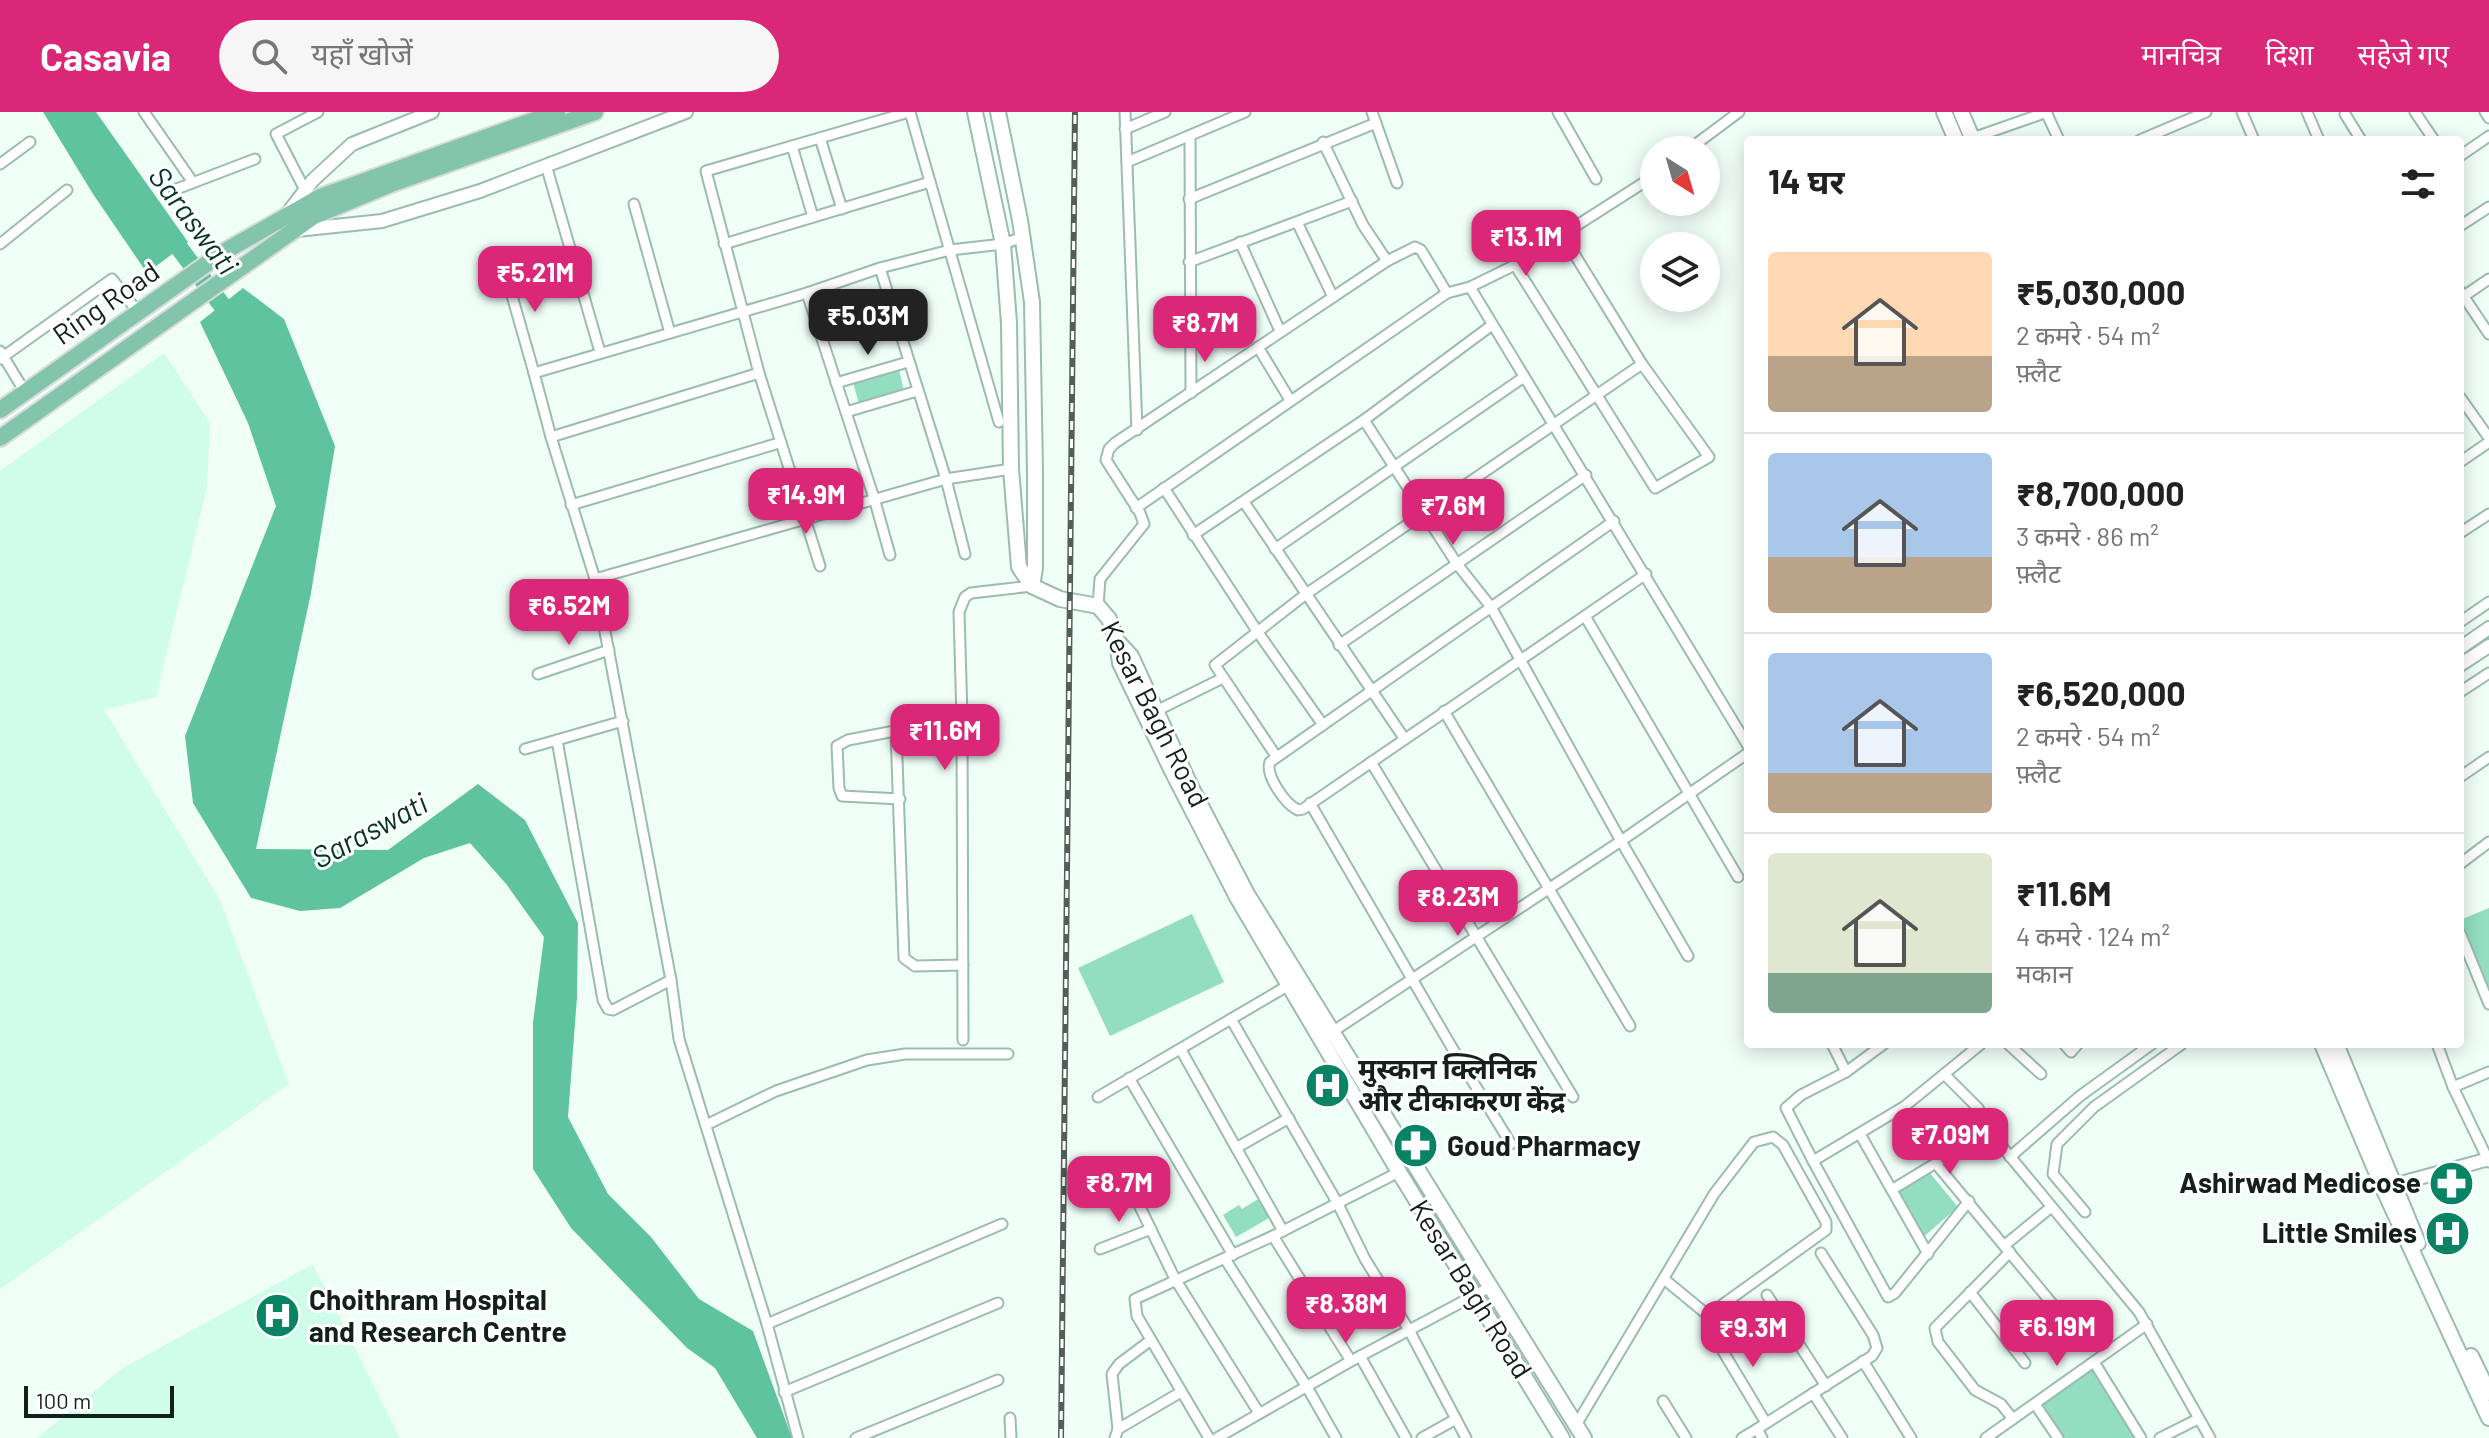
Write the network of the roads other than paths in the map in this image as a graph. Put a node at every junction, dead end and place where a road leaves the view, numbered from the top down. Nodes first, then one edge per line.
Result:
1 (144, 112) edge
2 (318, 112) edge
3 (432, 112) edge
4 (557, 112) edge
5 (686, 112) edge
6 (910, 112) edge
7 (975, 112) edge
8 (998, 112) edge
9 (1125, 112) edge
10 (1165, 112) edge
11 (1245, 112) edge
12 (1372, 112) edge
13 (1558, 112) edge
14 (1737, 112) edge
15 (1944, 112) edge
16 (1961, 112) edge
17 (2046, 112) edge
18 (2206, 112) edge
19 (2242, 112) edge
20 (2307, 112) edge
21 (2415, 112) edge
22 (2485, 112) edge
23 (2345, 114) edge
24 (587, 115) edge
25 (2489, 118) edge
26 (1376, 123) junction
27 (1125, 129) junction
28 (1190, 136) junction
29 (1706, 136) edge
30 (1954, 136) edge
31 (1970, 136) edge
32 (1979, 136) edge
33 (2057, 136) edge
34 (2149, 136) edge
35 (2252, 136) edge
36 (2317, 136) edge
37 (2359, 136) edge
38 (2431, 136) edge
39 (2489, 136) edge
40 (820, 138) junction
41 (30, 142) dead end
42 (1323, 142) junction
43 (792, 146) junction
44 (2464, 153) edge
45 (255, 159) dead end
46 (1127, 162) junction
47 (0, 164) edge
48 (546, 165) junction
49 (1596, 179) dead end
50 (192, 181) junction
51 (930, 182) junction
52 (1397, 183) dead end
53 (1640, 185) edge
54 (67, 190) dead end
55 (174, 190) dead end
56 (305, 190) junction
57 (1189, 199) junction
58 (1352, 201) junction
59 (634, 204) dead end
60 (2489, 207) edge
61 (842, 209) junction
62 (287, 214) junction
63 (813, 217) junction
64 (1297, 222) junction
65 (2464, 223) edge
66 (297, 230) junction
67 (1562, 234) junction
68 (1023, 237) junction
69 (1240, 242) junction
70 (0, 244) edge
71 (724, 244) junction
72 (1003, 244) junction
73 (950, 250) junction
74 (1387, 261) junction
75 (1189, 262) junction
76 (503, 264) dead end
77 (1515, 265) junction
78 (880, 268) junction
79 (2489, 279) edge
80 (1470, 287) junction
81 (807, 293) junction
82 (1447, 293) junction
83 (2464, 293) edge
84 (1333, 297) junction
85 (2464, 297) edge
86 (743, 311) junction
87 (138, 312) junction
88 (1492, 325) junction
89 (1280, 331) junction
90 (670, 333) junction
91 (2489, 334) edge
92 (1258, 347) junction
93 (600, 352) junction
94 (1, 356) edge
95 (908, 362) junction
96 (1642, 364) junction
97 (534, 373) junction
98 (759, 373) junction
99 (1524, 377) junction
100 (836, 383) junction
101 (917, 391) junction
102 (25, 392) junction
103 (1191, 393) junction
104 (1597, 394) junction
105 (1290, 400) junction
106 (2464, 403) edge
107 (0, 410) edge
108 (846, 412) junction
109 (1364, 420) junction
110 (999, 422) dead end
111 (1555, 425) junction
112 (1137, 430) junction
113 (551, 437) junction
114 (0, 438) edge
115 (2489, 440) edge
116 (779, 443) junction
117 (2464, 459) edge
118 (1395, 465) junction
119 (1011, 469) junction
120 (1586, 475) junction
121 (946, 479) junction
122 (1164, 488) junction
123 (874, 498) junction
124 (1244, 502) junction
125 (571, 505) junction
126 (1136, 508) junction
127 (1425, 514) junction
128 (2489, 514) edge
129 (806, 519) junction
130 (1614, 521) junction
131 (2464, 530) edge
132 (1193, 535) junction
133 (1275, 549) junction
134 (965, 554) dead end
135 (890, 555) dead end
136 (1457, 564) junction
137 (820, 566) dead end
138 (1646, 574) junction
139 (595, 579) junction
140 (1032, 586) junction
141 (598, 593) junction
142 (1306, 594) junction
143 (2489, 602) edge
144 (1098, 606) junction
145 (1491, 607) junction
146 (538, 611) dead end
147 (1585, 616) junction
148 (2464, 619) edge
149 (2489, 628) edge
150 (1257, 631) junction
151 (1117, 641) junction
152 (1339, 645) junction
153 (2464, 645) edge
154 (2489, 646) edge
155 (609, 650) junction
156 (1521, 658) junction
157 (2464, 662) edge
158 (2489, 673) edge
159 (538, 674) dead end
160 (1223, 678) junction
161 (2464, 689) edge
162 (1371, 692) junction
163 (1156, 711) junction
164 (1444, 711) junction
165 (962, 718) junction
166 (623, 721) junction
167 (1323, 725) junction
168 (896, 731) junction
169 (1404, 738) junction
170 (1744, 739) edge
171 (557, 740) junction
172 (525, 749) dead end
173 (1276, 756) junction
174 (1744, 756) edge
175 (2489, 757) edge
176 (1371, 762) junction
177 (2464, 774) edge
178 (1689, 794) junction
179 (900, 799) junction
180 (1310, 803) junction
181 (1621, 841) junction
182 (2489, 842) edge
183 (2464, 861) edge
184 (1738, 877) dead end
185 (1549, 889) junction
186 (1476, 936) junction
187 (2464, 943) edge
188 (1688, 956) dead end
189 (963, 965) junction
190 (1412, 979) junction
191 (671, 980) junction
192 (1289, 985) junction
193 (2489, 1004) edge
194 (1312, 1012) junction
195 (1231, 1019) junction
196 (1630, 1026) dead end
197 (1326, 1036) junction
198 (963, 1040) dead end
199 (1834, 1048) edge
200 (1879, 1048) edge
201 (1976, 1048) edge
202 (2012, 1048) edge
203 (2146, 1048) edge
204 (2176, 1048) edge
205 (2324, 1048) edge
206 (2338, 1048) edge
207 (2438, 1048) edge
208 (1181, 1050) junction
209 (1008, 1054) dead end
210 (1846, 1072) junction
211 (2489, 1072) edge
212 (2041, 1074) dead end
213 (1945, 1075) junction
214 (1129, 1078) junction
215 (2453, 1087) junction
216 (1098, 1097) dead end
217 (1573, 1097) dead end
218 (1289, 1118) junction
219 (706, 1125) junction
220 (1989, 1131) junction
221 (1860, 1134) junction
222 (1511, 1144) dead end
223 (1236, 1148) junction
224 (2010, 1157) junction
225 (2489, 1160) edge
226 (1813, 1161) junction
227 (1937, 1165) junction
228 (1399, 1172) junction
229 (1124, 1174) dead end
230 (2389, 1185) junction
231 (1893, 1189) junction
232 (1969, 1201) junction
233 (1338, 1204) junction
234 (2050, 1208) junction
235 (2085, 1212) dead end
236 (1002, 1224) dead end
237 (1151, 1229) junction
238 (1278, 1234) junction
239 (2008, 1248) junction
240 (1100, 1249) dead end
241 (1821, 1253) dead end
242 (1928, 1254) junction
243 (1229, 1257) junction
244 (1175, 1279) junction
245 (1664, 1279) junction
246 (1492, 1286) junction
247 (1970, 1292) junction
248 (1475, 1294) junction
249 (1767, 1295) dead end
250 (998, 1303) dead end
251 (767, 1324) junction
252 (2147, 1324) junction
253 (1409, 1330) junction
254 (2074, 1330) dead end
255 (1712, 1333) dead end
256 (1151, 1340) junction
257 (1356, 1359) junction
258 (1863, 1361) junction
259 (2094, 1362) junction
260 (2025, 1363) dead end
261 (998, 1380) dead end
262 (1826, 1386) junction
263 (1307, 1387) junction
264 (784, 1392) junction
265 (1181, 1392) junction
266 (1813, 1393) junction
267 (2489, 1393) edge
268 (1663, 1401) dead end
269 (1589, 1403) junction
270 (2035, 1404) junction
271 (1568, 1412) junction
272 (1259, 1413) junction
273 (1010, 1418) dead end
274 (2489, 1418) edge
275 (1456, 1419) junction
276 (2013, 1419) junction
277 (2198, 1419) junction
278 (1766, 1423) junction
279 (1580, 1432) edge
280 (1760, 1433) edge
281 (1116, 1434) edge
282 (1990, 1437) edge
283 (798, 1438) edge
284 (856, 1438) edge
285 (1011, 1438) edge
286 (1209, 1438) edge
287 (1217, 1438) edge
288 (1336, 1438) edge
289 (1406, 1438) edge
290 (1422, 1438) edge
291 (1466, 1438) edge
292 (1562, 1438) edge
293 (1686, 1438) edge
294 (1742, 1438) edge
295 (1842, 1438) edge
296 (1911, 1438) edge
297 (2058, 1438) edge
298 (2141, 1438) edge
299 (2160, 1438) edge
300 (2210, 1438) edge

1 - 50 street
2 - 56 street
3 - 56 street
4 - 62 highway, Ring Road
5 - 48 street
6 - 40 street
6 - 51 street
7 - 72 main road
8 - 68 main road
9 - 27 street
10 - 27 street
11 - 28 street
12 - 26 street
13 - 49 street
14 - 29 street
15 - 30 main road
16 - 31 main road
17 - 32 street
17 - 33 street
18 - 34 street
19 - 35 street
20 - 36 street
21 - 38 street
22 - 25 street
23 - 37 street
24 - 66 highway, Ring Road
26 - 42 street
26 - 52 street
27 - 46 street
28 - 46 street
28 - 57 street
39 - 44 street
40 - 43 street
40 - 61 street
41 - 47 street
42 - 57 street
42 - 58 street
43 - 63 street
43 - 71 street
45 - 50 street
46 - 112 street
48 - 66 street
48 - 93 street
50 - 55 street
51 - 61 street
51 - 73 street
53 - 67 street
54 - 70 street
56 - 62 street
57 - 75 street
58 - 64 street
58 - 74 street
59 - 90 street
60 - 65 street
61 - 63 street
62 - 66 street
62 - 87 highway, Ring Road
63 - 71 street
64 - 69 street
64 - 84 street
66 - 114 highway, Ring Road
67 - 77 street
67 - 96 street
68 - 72 street
68 - 140 main road
69 - 75 street
69 - 89 street
71 - 86 street
72 - 73 street
72 - 119 main road
73 - 78 street
73 - 110 street
74 - 82 street
74 - 84 street
75 - 103 street
76 - 97 street
77 - 80 street
77 - 104 street
78 - 81 street
78 - 95 street
79 - 83 street
80 - 82 street
80 - 88 street
81 - 86 street
81 - 100 street
82 - 105 street
84 - 89 street
85 - 91 street
86 - 90 street
86 - 98 street
87 - 94 street
87 - 102 highway, Ring Road
88 - 99 street
88 - 109 street
89 - 92 street
90 - 93 street
92 - 103 street
92 - 105 street
93 - 97 street
94 - 102 street
95 - 100 street
95 - 101 street
96 - 104 street
96 - 104 street
97 - 113 street
98 - 113 street
98 - 116 street
99 - 111 street
99 - 118 street
100 - 108 street
101 - 108 street
101 - 121 street
102 - 107 highway, Ring Road
103 - 112 street
104 - 111 street
105 - 122 street
106 - 115 street
108 - 123 street
109 - 118 street
109 - 124 street
111 - 120 street
111 - 127 street
112 - 126 street
113 - 125 street
115 - 117 street
116 - 125 street
116 - 129 street
118 - 127 street
118 - 133 street
119 - 121 street
119 - 140 main road
120 - 130 street
120 - 136 street
121 - 123 street
121 - 134 street
122 - 126 street
122 - 132 street
123 - 129 street
123 - 135 street
124 - 132 street
124 - 133 street
125 - 139 street
126 - 144 street
127 - 136 street
127 - 142 street
128 - 131 street
129 - 137 street
129 - 139 street
130 - 138 street
130 - 145 street
132 - 150 street
133 - 142 street
136 - 145 street
136 - 152 street
138 - 147 street
138 - 170 street
139 - 141 street
140 - 144 main road, Kesar Bagh Road
140 - 165 street
141 - 146 street
141 - 155 street
142 - 150 street
142 - 152 street
143 - 148 street
144 - 151 main road, Kesar Bagh Road
145 - 156 street
145 - 162 street
147 - 156 street
147 - 178 street
149 - 153 street
150 - 160 street
150 - 167 street
151 - 163 main road, Kesar Bagh Road
151 - 192 main road
152 - 162 street
154 - 157 street
155 - 159 street
155 - 166 street
156 - 164 street
156 - 181 street
158 - 161 street
160 - 163 street
160 - 173 street
162 - 167 street
162 - 169 street
163 - 194 main road, Kesar Bagh Road
164 - 169 street
164 - 185 street
165 - 168 street
165 - 189 street
166 - 171 street
166 - 191 street
167 - 173 street
168 - 179 street
168 - 179 street
169 - 176 street
171 - 172 street
171 - 191 street
173 - 180 street
174 - 178 street
175 - 177 street
176 - 180 street
176 - 186 street
178 - 181 street
178 - 184 street
179 - 189 street
180 - 190 street
181 - 185 street
181 - 188 street
182 - 183 street
185 - 186 street
185 - 196 street
186 - 190 street
186 - 217 street
187 - 193 street
189 - 198 street
190 - 197 street
190 - 222 street
191 - 219 street
192 - 194 main road
192 - 195 street
194 - 197 main road
195 - 208 street
195 - 218 street
197 - 228 main road, Kesar Bagh Road
197 - 246 main road, Kesar Bagh Road
199 - 210 street
200 - 210 street
201 - 213 street
202 - 212 street
203 - 224 street
204 - 235 street
205 - 230 main road
206 - 230 main road
207 - 215 street
208 - 214 street
208 - 223 street
209 - 219 street
210 - 226 street
211 - 215 street
213 - 220 street
213 - 221 street
214 - 216 street
214 - 243 street
215 - 225 street
218 - 223 street
218 - 233 street
219 - 251 street
220 - 224 street
220 - 227 street
221 - 226 street
221 - 231 street
223 - 238 street
224 - 234 street
225 - 230 street
226 - 242 street
227 - 231 street
227 - 232 street
228 - 233 street
228 - 248 main road, Kesar Bagh Road
229 - 237 street
230 - 267 main road
230 - 274 main road
231 - 242 street
232 - 239 street
232 - 242 street
233 - 238 street
233 - 253 street
234 - 239 street
234 - 252 street
236 - 251 street
237 - 240 street
237 - 244 street
238 - 243 street
238 - 257 street
239 - 247 street
239 - 254 street
241 - 258 street
243 - 244 street
243 - 263 street
244 - 256 street
244 - 272 street
245 - 245 street
245 - 269 street
246 - 248 street
246 - 271 main road, Kesar Bagh Road
247 - 260 street
247 - 276 street
248 - 253 street
248 - 292 main road, Kesar Bagh Road
249 - 262 street
250 - 264 street
251 - 264 street
252 - 259 street
252 - 277 street
253 - 257 street
253 - 275 street
255 - 278 street
256 - 265 street
256 - 281 street
257 - 263 street
257 - 289 street
258 - 262 street
258 - 296 street
259 - 270 street
259 - 298 street
261 - 284 street
262 - 266 street
263 - 272 street
263 - 288 street
264 - 283 street
265 - 281 street
265 - 286 street
266 - 278 street
266 - 295 street
268 - 293 street
269 - 271 street
269 - 279 street
270 - 276 street
270 - 297 street
271 - 279 main road, Kesar Bagh Road
272 - 287 street
273 - 285 street
275 - 290 street
275 - 291 street
276 - 282 street
277 - 299 street
277 - 300 street
278 - 280 street
280 - 294 street

